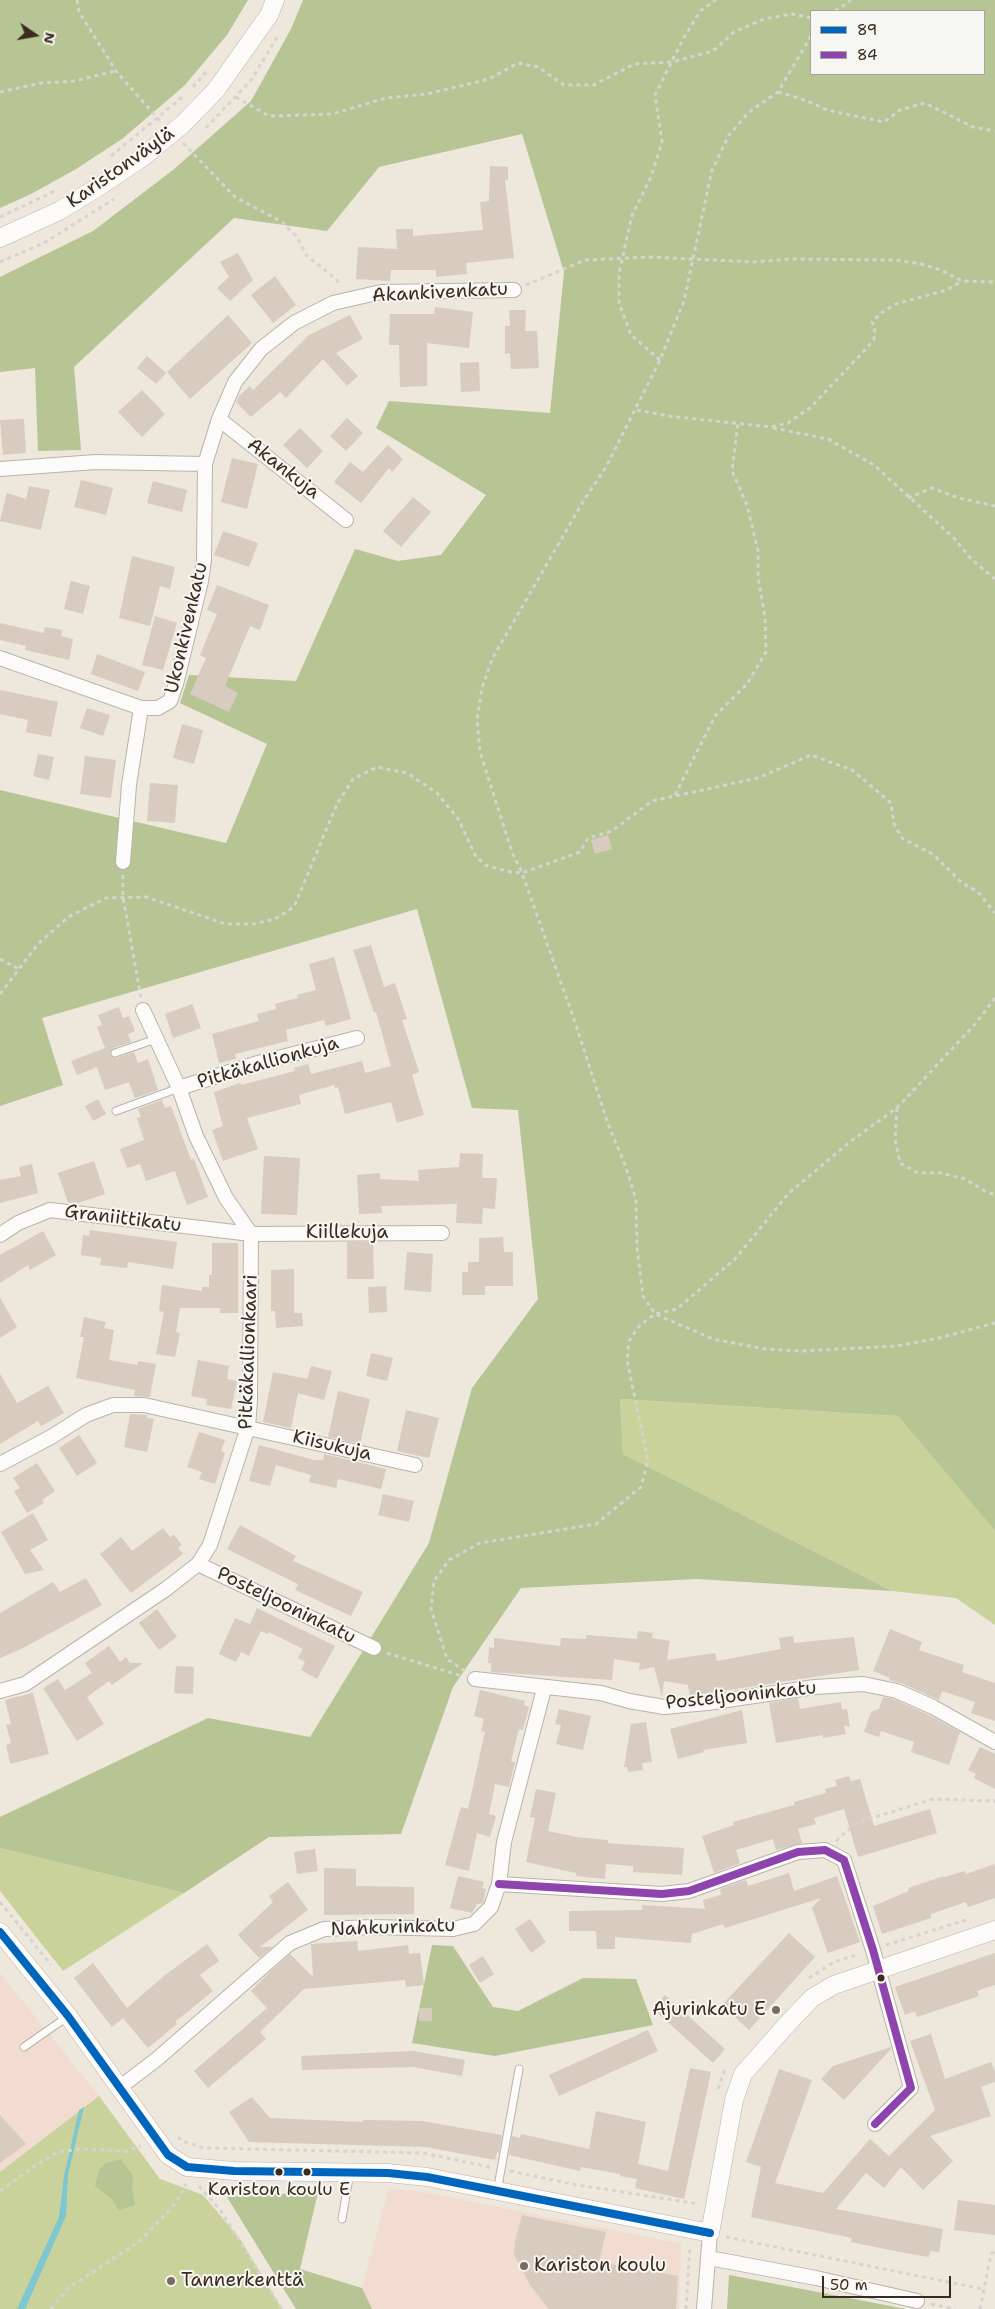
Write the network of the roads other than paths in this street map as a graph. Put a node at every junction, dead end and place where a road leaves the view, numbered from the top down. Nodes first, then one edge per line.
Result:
1 (275, 0) edge
2 (0, 238) edge
3 (514, 290) road end
4 (219, 419) junction
5 (205, 464) junction
6 (0, 469) edge
7 (346, 520) dead end
8 (0, 658) edge
9 (141, 708) junction
10 (123, 862) road end
11 (144, 1010) road end
12 (357, 1038) dead end
13 (156, 1039) junction
14 (115, 1053) dead end
15 (179, 1088) junction
16 (116, 1111) dead end
17 (442, 1232) dead end
18 (252, 1234) junction
19 (0, 1235) edge
20 (248, 1428) junction
21 (0, 1464) edge
22 (415, 1465) dead end
23 (198, 1564) junction
24 (374, 1648) road end
25 (475, 1679) road end
26 (544, 1689) junction
27 (0, 1691) edge
28 (995, 1742) edge
29 (499, 1884) junction
30 (995, 1930) edge
31 (0, 1932) edge
32 (878, 1971) junction
33 (68, 2016) junction
34 (24, 2047) dead end
35 (520, 2069) dead end
36 (118, 2088) junction
37 (875, 2124) dead end
38 (350, 2172) junction
39 (497, 2192) junction
40 (342, 2219) dead end
41 (717, 2234) junction
42 (709, 2258) junction
43 (917, 2301) road end
44 (704, 2309) edge

1 - 2 street, Karistonväylä
3 - 4 street, Akankivenkatu
4 - 5 street, Akankivenkatu
4 - 7 street, Akankuja
5 - 6 street
5 - 9 street, Ukonkivenkatu
8 - 9 street, Ukonkivenkatu
9 - 10 street, Ukonkivenkatu
11 - 13 street
12 - 15 street, Pitkäkallionkuja
13 - 14 lane
13 - 15 street
15 - 16 lane
15 - 18 street
17 - 18 street, Kiillekuja
18 - 19 street, Graniittikatu
18 - 20 street, Pitkäkallionkaari
20 - 21 street, Kiisukuja
20 - 22 street, Kiisukuja
20 - 23 street, Pitkäkallionkaari
23 - 24 street, Posteljooninkatu
23 - 27 street, Pitkäkallionkaari
25 - 26 street, Posteljooninkatu
26 - 28 street, Posteljooninkatu
26 - 29 street, Nahkurinkatu
29 - 32 street
29 - 36 street, Nahkurinkatu
30 - 32 street
31 - 33 street
32 - 37 street
32 - 41 street
33 - 34 lane
33 - 36 street
35 - 39 lane
36 - 38 street
38 - 39 street
38 - 40 lane
39 - 41 street
41 - 42 street
42 - 43 street
42 - 44 street

